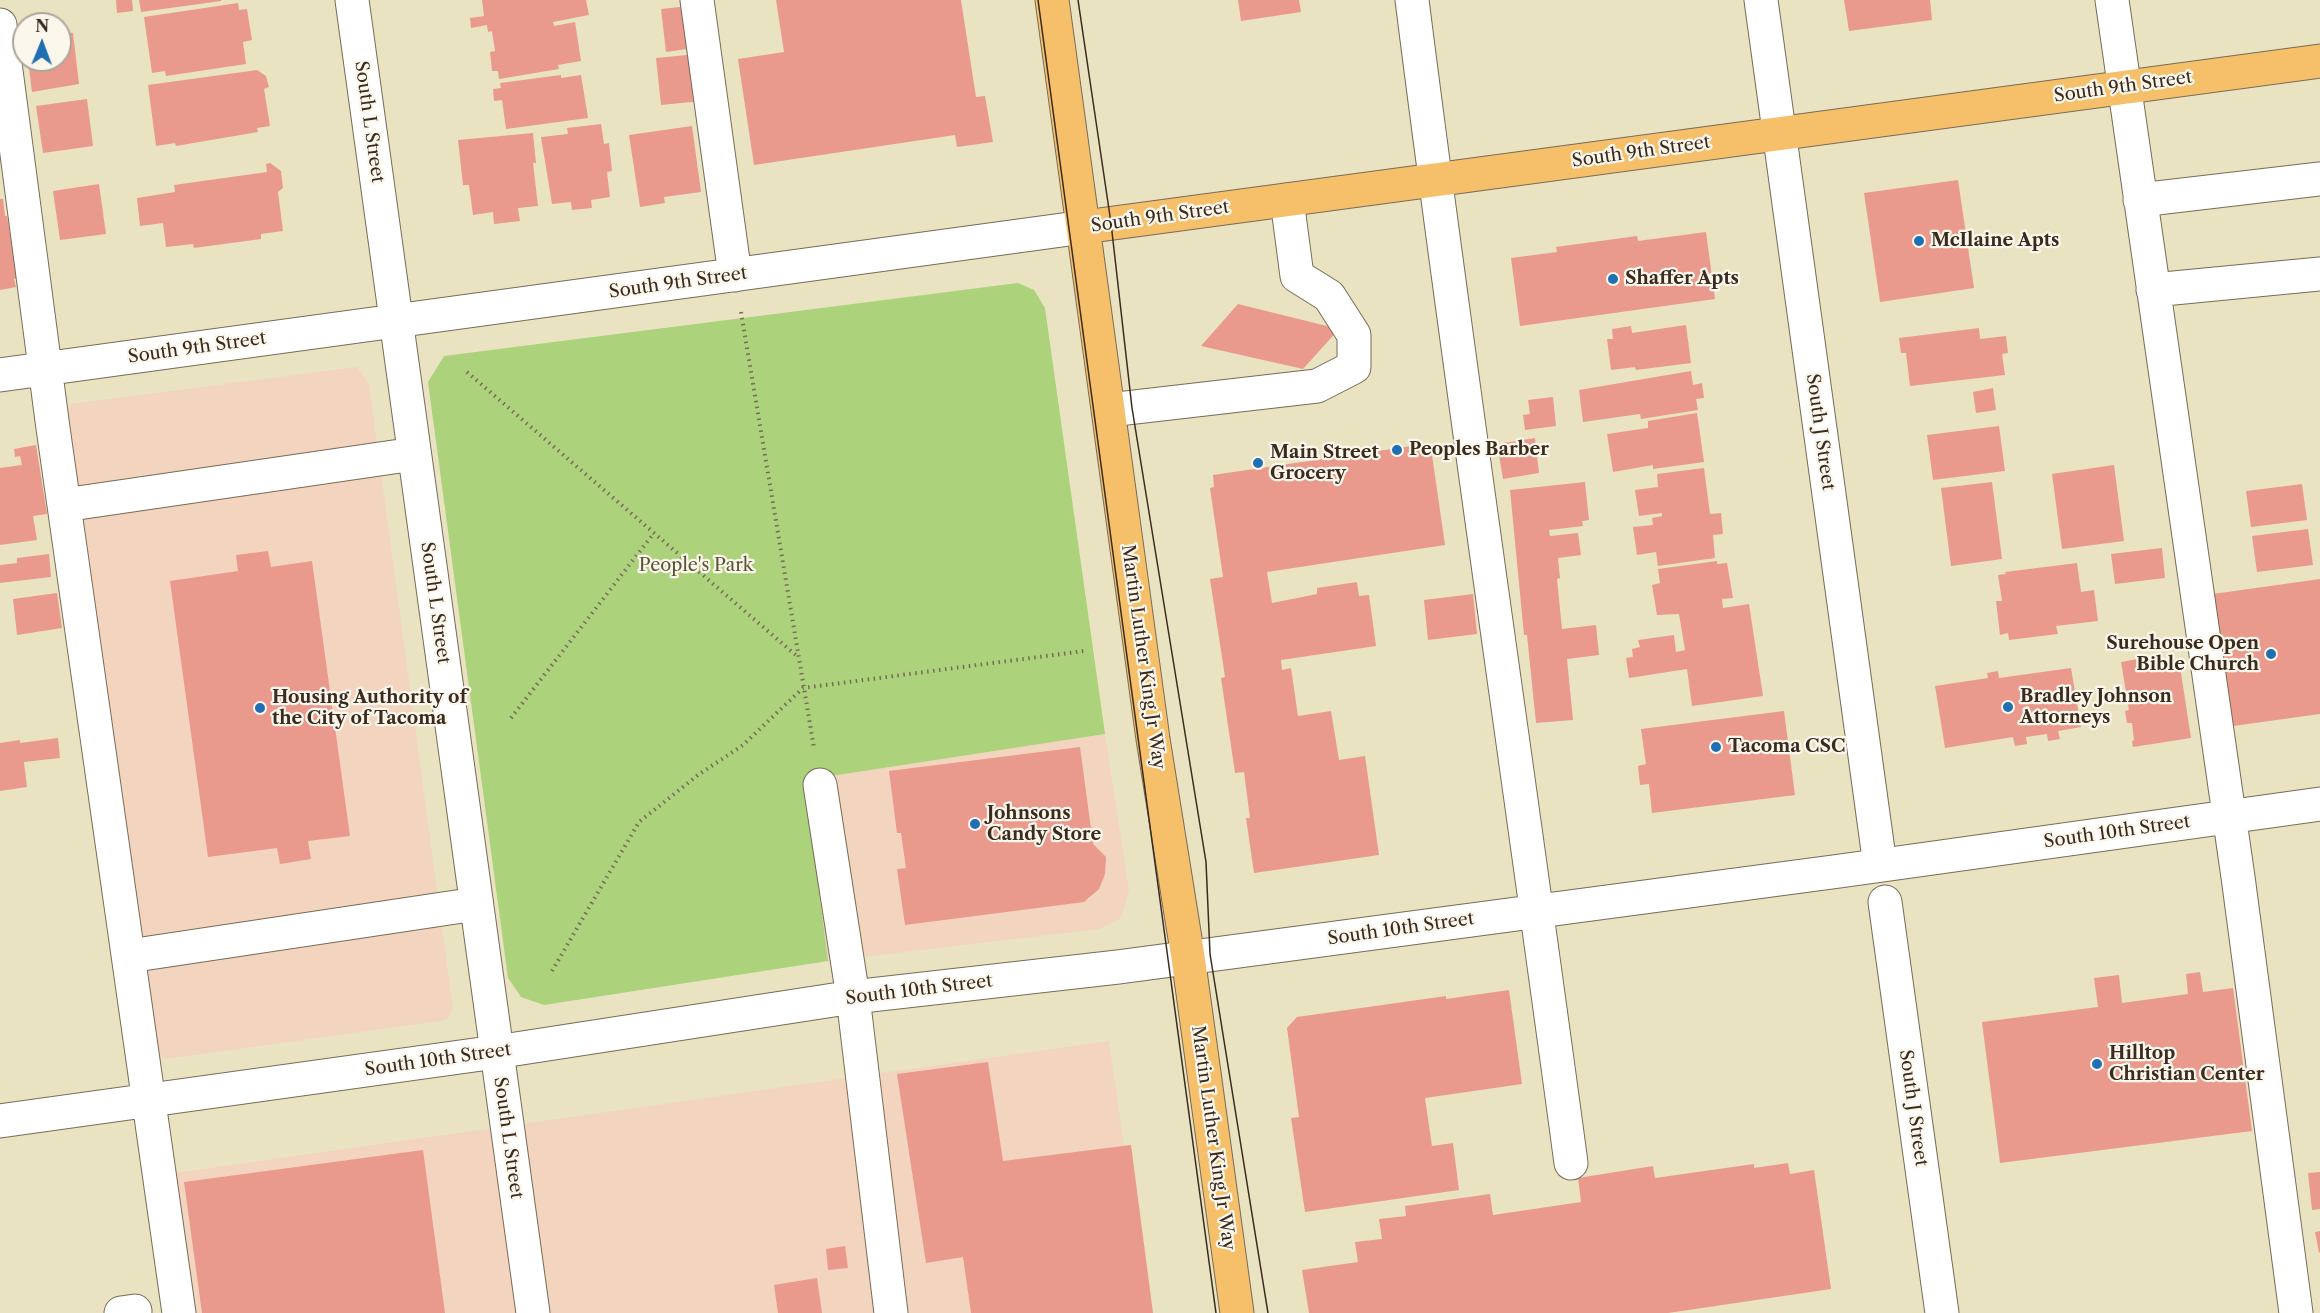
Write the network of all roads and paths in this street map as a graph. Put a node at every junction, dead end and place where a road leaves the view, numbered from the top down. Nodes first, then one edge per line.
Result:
1 (352, 0) edge
2 (697, 0) edge
3 (1052, 0) edge
4 (1412, 0) edge
5 (1761, 0) edge
6 (2112, 0) edge
7 (0, 25) edge
8 (2320, 61) edge
9 (2124, 87) junction
10 (1780, 134) junction
11 (2320, 179) edge
12 (1434, 180) junction
13 (1287, 200) junction
14 (2140, 200) junction
15 (1084, 227) junction
16 (2320, 274) edge
17 (735, 275) junction
18 (2153, 290) junction
19 (396, 321) junction
20 (45, 369) junction
21 (467, 372) dead end
22 (0, 375) edge
23 (1109, 410) junction
24 (414, 454) junction
25 (64, 505) junction
26 (654, 533) junction
27 (1084, 651) dead end
28 (798, 657) junction
29 (803, 688) junction
30 (511, 718) dead end
31 (820, 784) joint
32 (2320, 804) edge
33 (2230, 816) junction
34 (1914, 860) junction
35 (1880, 865) junction
36 (1840, 871) junction
37 (1885, 902) junction
38 (476, 904) junction
39 (1538, 910) junction
40 (129, 956) junction
41 (1188, 957) junction
42 (552, 971) dead end
43 (853, 997) junction
44 (496, 1052) junction
45 (149, 1100) junction
46 (0, 1121) edge
47 (1571, 1163) dead end
48 (179, 1313) edge
49 (533, 1313) edge
50 (891, 1313) edge
51 (1237, 1313) edge
52 (1942, 1313) edge
53 (2296, 1313) edge

1 - 19 street, South L Street
2 - 17 street
3 - 15 main road, Martin Luther King Jr Way
4 - 12 street
5 - 10 street, South J Street
6 - 9 street
7 - 20 street
8 - 9 main road, South 9th Street
9 - 10 main road, South 9th Street
9 - 14 street
10 - 12 main road, South 9th Street
10 - 35 street, South J Street
11 - 14 street
12 - 13 main road, South 9th Street
12 - 39 street
13 - 15 main road, South 9th Street
13 - 23 street
14 - 18 street
15 - 17 street, South 9th Street
15 - 23 main road, Martin Luther King Jr Way
16 - 18 street
17 - 19 street, South 9th Street
17 - 28 path
18 - 33 street
19 - 20 street, South 9th Street
19 - 24 street, South L Street
20 - 22 street, South 9th Street
20 - 25 street
21 - 26 path
23 - 41 main road, Martin Luther King Jr Way
24 - 25 street
24 - 38 street, South L Street
25 - 40 street
26 - 28 path
26 - 30 path
27 - 29 path
28 - 29 path
29 - 31 path
29 - 42 path
31 - 43 street
32 - 33 street, South 10th Street
33 - 34 street, South 10th Street
33 - 53 street
34 - 35 street, South 10th Street
34 - 37 street
35 - 36 street, South 10th Street
36 - 37 street
36 - 39 street, South 10th Street
37 - 52 street, South J Street
38 - 40 street
38 - 44 street, South L Street
39 - 41 street, South 10th Street
39 - 47 street
40 - 45 street
41 - 43 street, South 10th Street
41 - 51 main road, Martin Luther King Jr Way
43 - 44 street, South 10th Street
43 - 50 street
44 - 45 street, South 10th Street
44 - 49 street, South L Street
45 - 46 street, South 10th Street
45 - 48 street

